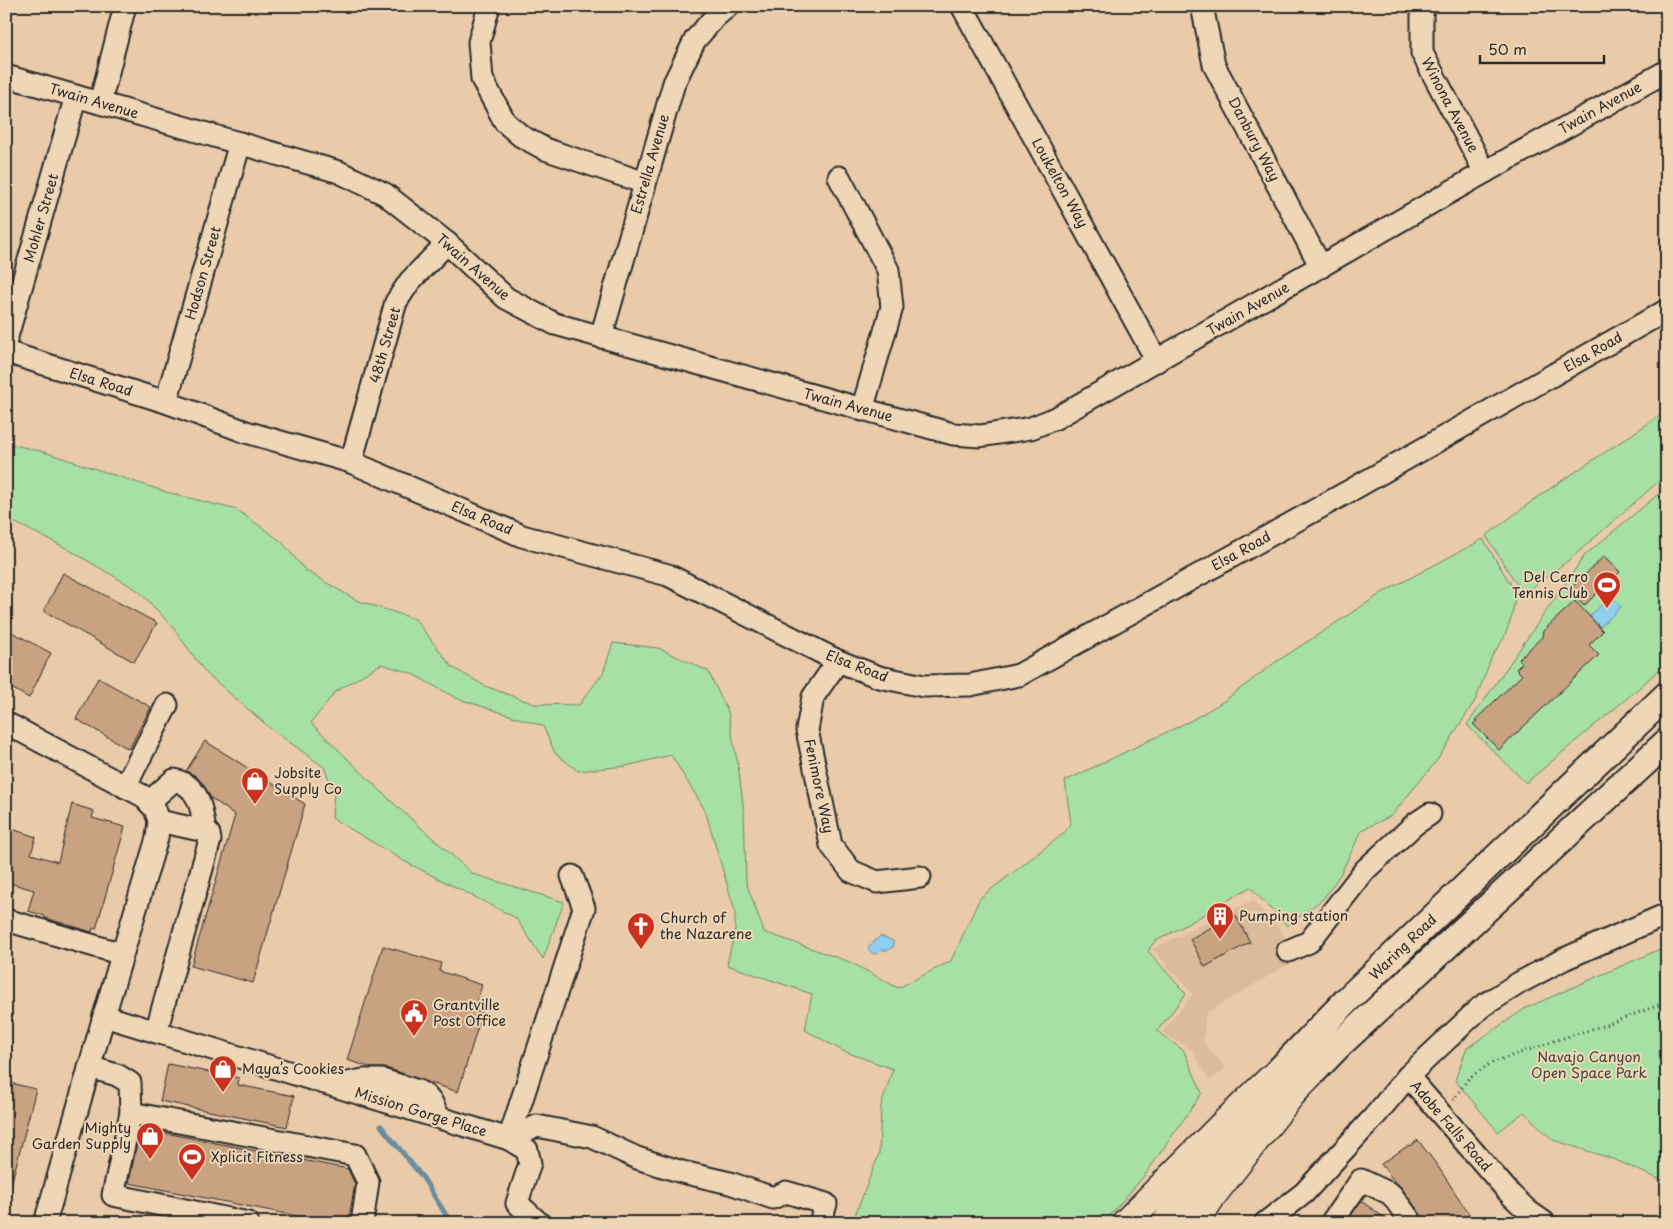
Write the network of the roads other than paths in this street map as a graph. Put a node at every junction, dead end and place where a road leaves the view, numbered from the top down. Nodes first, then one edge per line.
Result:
1 (125, 6) edge
2 (489, 6) edge
3 (728, 6) edge
4 (962, 6) edge
5 (1202, 6) edge
6 (1424, 6) edge
7 (6, 76) edge
8 (1664, 79) edge
9 (76, 96) junction
10 (100, 103) junction
11 (240, 143) junction
12 (1485, 172) junction
13 (839, 177) dead end
14 (645, 183) junction
15 (447, 243) junction
16 (1321, 267) junction
17 (1667, 310) edge
18 (601, 337) junction
19 (6, 340) edge
20 (6, 352) edge
21 (1157, 361) junction
22 (166, 402) junction
23 (862, 410) junction
24 (351, 462) junction
25 (838, 661) junction
26 (1667, 695) edge
27 (167, 705) dead end
28 (6, 723) edge
29 (1667, 742) edge
30 (125, 787) junction
31 (149, 802) junction
32 (1430, 814) dead end
33 (160, 821) junction
34 (205, 831) junction
35 (572, 876) dead end
36 (920, 877) dead end
37 (1667, 914) edge
38 (6, 920) edge
39 (1288, 951) dead end
40 (122, 954) junction
41 (104, 1016) junction
42 (156, 1032) junction
43 (89, 1067) junction
44 (1408, 1076) junction
45 (1270, 1080) junction
46 (1296, 1088) junction
47 (131, 1113) junction
48 (508, 1139) junction
49 (45, 1223) edge
50 (248, 1223) edge
51 (362, 1223) edge
52 (539, 1223) edge
53 (820, 1223) edge
54 (1126, 1223) edge
55 (1165, 1223) edge
56 (1182, 1223) edge
57 (1194, 1223) edge
58 (1265, 1223) edge
59 (1331, 1223) edge
60 (1412, 1223) edge
61 (1544, 1223) edge

1 - 10 street
2 - 14 street
3 - 14 street, Estrella Avenue
4 - 21 street, Loukelton Way
5 - 16 street, Danbury Way
6 - 12 street, Winona Avenue
7 - 9 street, Twain Avenue
8 - 12 street, Twain Avenue
9 - 10 street, Twain Avenue
9 - 19 street, Mohler Street
10 - 11 street, Twain Avenue
11 - 15 street, Twain Avenue
11 - 22 street, Hodson Street
12 - 16 street, Twain Avenue
13 - 23 street
14 - 18 street, Estrella Avenue
15 - 18 street, Twain Avenue
15 - 24 street, 48th Street
16 - 21 street, Twain Avenue
17 - 25 street, Elsa Road
18 - 23 street, Twain Avenue
20 - 22 street, Elsa Road
21 - 23 street, Twain Avenue
22 - 24 street, Elsa Road
24 - 25 street, Elsa Road
25 - 36 street, Fenimore Way
26 - 45 main road, Waring Road
27 - 30 street
28 - 30 street
29 - 46 main road, Waring Road
30 - 31 street
31 - 33 street
31 - 34 street
32 - 39 street
33 - 34 street
33 - 40 street
34 - 42 street
35 - 48 street
37 - 44 street, Adobe Falls Road
38 - 40 street
40 - 41 street
41 - 42 street, Mission Gorge Place
41 - 43 street
42 - 48 street, Mission Gorge Place
43 - 47 street
43 - 49 street
44 - 58 street
44 - 61 street, Adobe Falls Road
45 - 54 highway
45 - 55 main road, Waring Road
46 - 56 main road, Waring Road
46 - 57 highway
47 - 50 street
47 - 51 street
48 - 52 street, Mission Gorge Place
48 - 53 street
59 - 60 street

